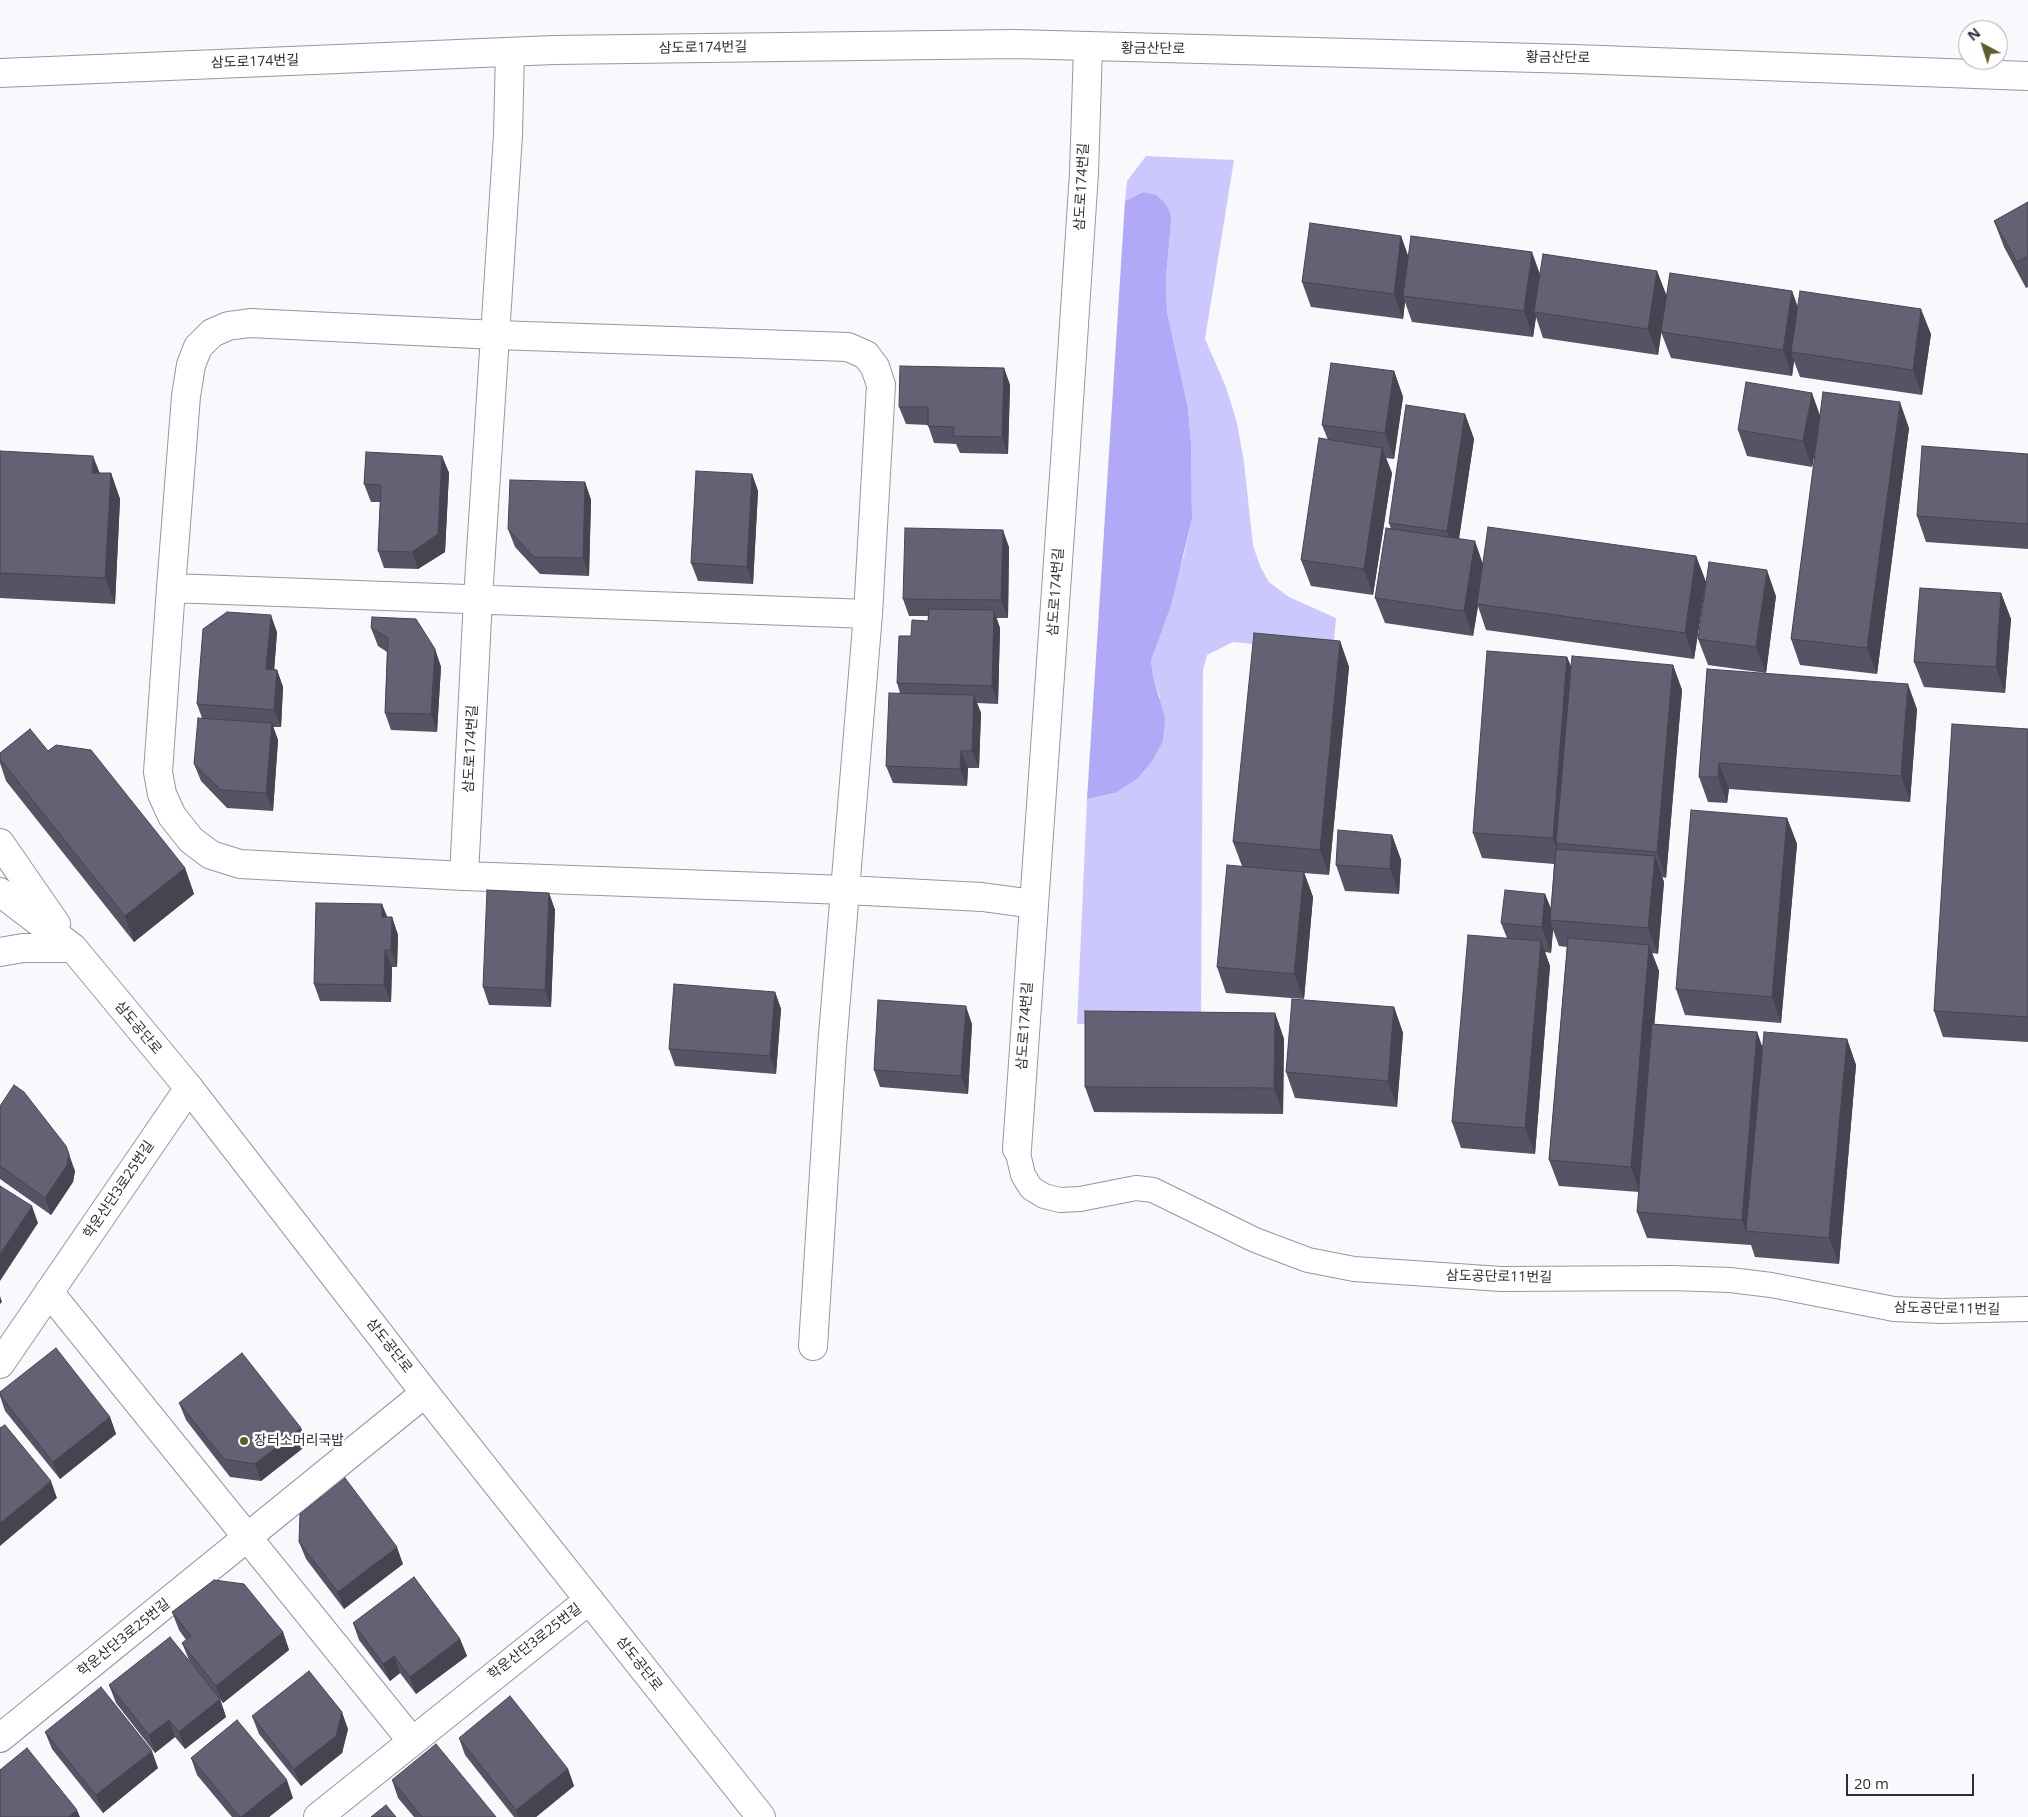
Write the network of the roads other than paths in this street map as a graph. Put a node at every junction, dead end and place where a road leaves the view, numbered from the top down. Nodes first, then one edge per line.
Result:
1 (1088, 48) junction
2 (510, 52) junction
3 (0, 73) edge
4 (2028, 76) edge
5 (496, 335) junction
6 (171, 588) junction
7 (478, 598) junction
8 (868, 614) junction
9 (0, 843) edge
10 (464, 876) junction
11 (846, 890) junction
12 (0, 892) edge
13 (1034, 904) junction
14 (73, 948) junction
15 (0, 952) edge
16 (189, 1088) junction
17 (1017, 1149) joint
18 (49, 1292) junction
19 (2028, 1309) edge
20 (813, 1346) dead end
21 (0, 1364) edge
22 (425, 1392) junction
23 (249, 1537) junction
24 (589, 1600) junction
25 (0, 1738) edge
26 (412, 1741) junction
27 (318, 1817) edge
28 (760, 1817) edge

1 - 2 street, 삼도로174번길
1 - 4 street, 황금산단로
1 - 13 street, 삼도로174번길
2 - 3 street, 삼도로174번길
2 - 5 street, 삼도로174번길
5 - 6 street
5 - 7 street, 삼도로174번길
5 - 8 street
6 - 7 street
6 - 10 street
7 - 8 street
7 - 10 street, 삼도로174번길
8 - 11 street
9 - 14 street
10 - 11 street
11 - 13 street
11 - 20 street
12 - 14 street, 삼도공단로
13 - 17 street, 삼도로174번길
14 - 15 street
14 - 16 street, 삼도공단로
16 - 18 street, 학운산단3로25번길
16 - 22 street, 삼도공단로
17 - 19 lane, 삼도공단로11번길
18 - 21 street, 학운산단3로25번길
18 - 23 street
22 - 23 street, 학운산단3로25번길
22 - 24 street, 삼도공단로
23 - 25 street, 학운산단3로25번길
23 - 26 street
24 - 26 street, 학운산단3로25번길
24 - 28 street, 삼도공단로
26 - 27 street, 학운산단3로25번길

